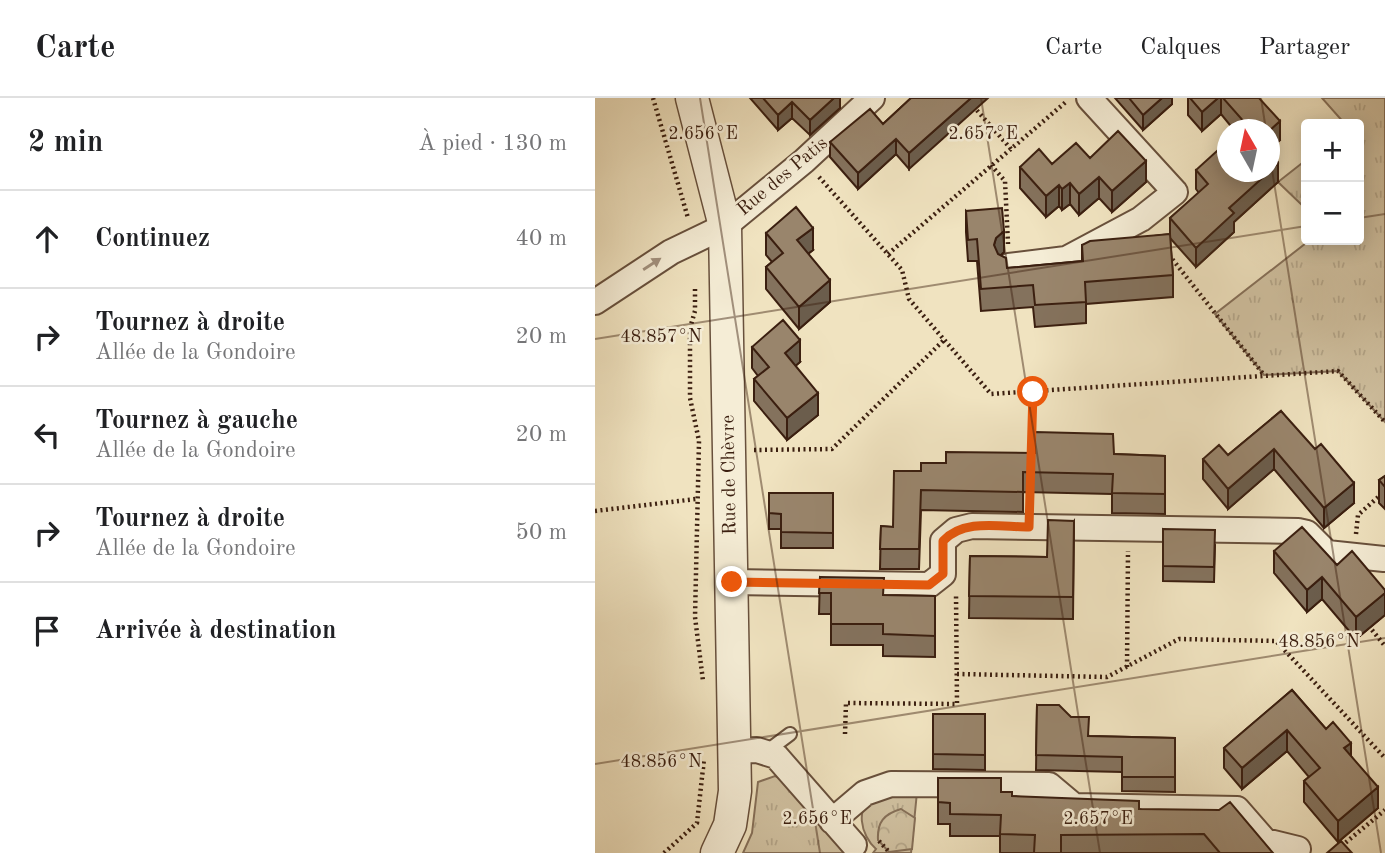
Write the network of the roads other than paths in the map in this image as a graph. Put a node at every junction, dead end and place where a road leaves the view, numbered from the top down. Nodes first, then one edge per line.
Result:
1 (692, 98) edge
2 (872, 98) edge
3 (1089, 98) edge
4 (725, 226) junction
5 (1009, 266) edge
6 (595, 302) edge
7 (1384, 559) edge
8 (732, 582) junction
9 (790, 734) dead end
10 (719, 750) junction
11 (766, 752) junction
12 (832, 821) junction
13 (854, 845) dead end
14 (1298, 849) dead end
15 (717, 853) edge

1 - 4 street, Rue de Chèvre
2 - 4 street, Rue des Patis
3 - 5 street
6 -> 4 street, Rue des Patis
4 - 8 street, Rue de Chèvre
7 - 8 street
8 - 10 street, Rue de Chèvre
9 - 11 lane
10 - 11 street
10 - 15 street, Rue de Chèvre
11 - 12 street
12 - 13 street
12 - 14 street

